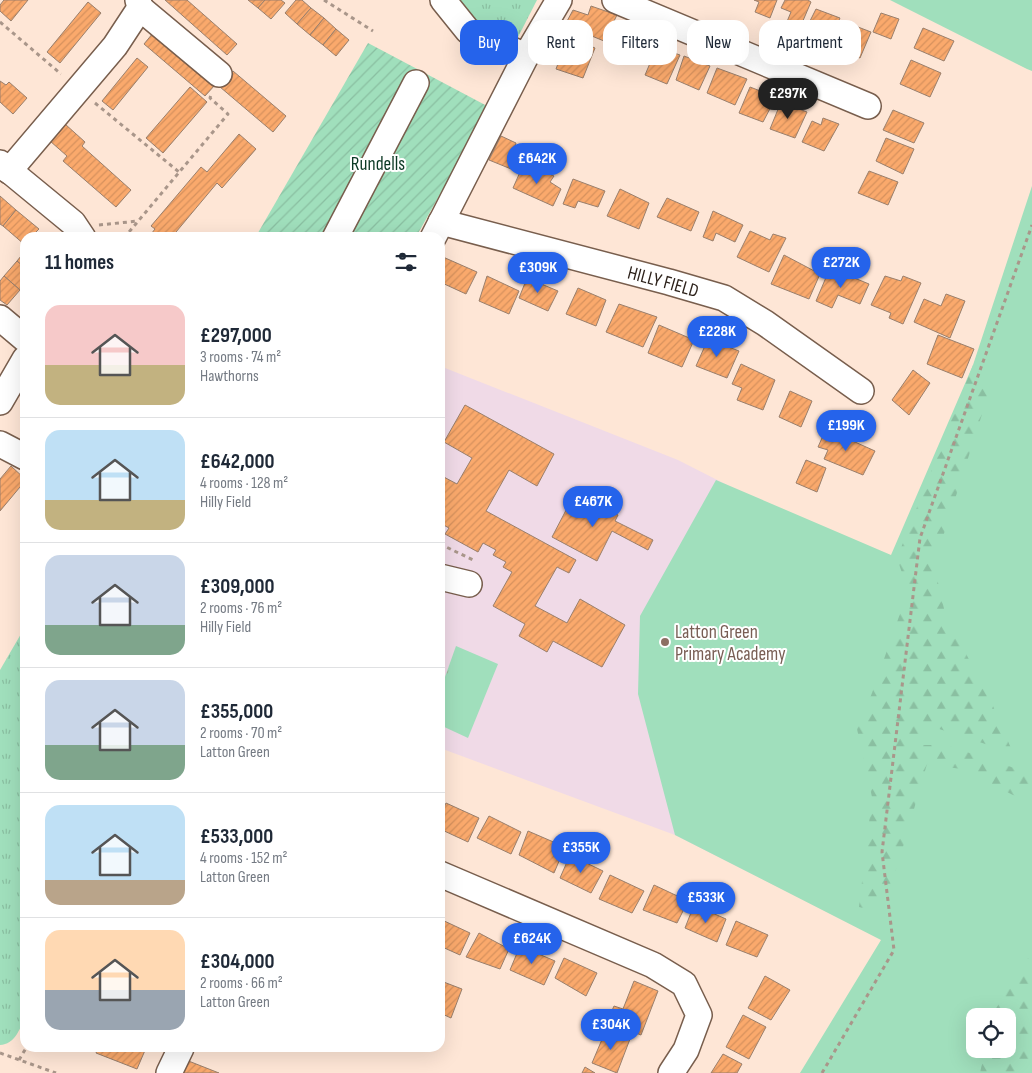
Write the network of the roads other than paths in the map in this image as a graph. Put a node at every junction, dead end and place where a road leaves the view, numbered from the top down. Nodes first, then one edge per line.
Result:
1 (443, 0) edge
2 (558, 0) edge
3 (615, 0) edge
4 (139, 4) edge
5 (526, 56) junction
6 (219, 74) dead end
7 (416, 83) dead end
8 (868, 106) dead end
9 (4, 167) edge
10 (437, 230) edge
11 (80, 232) edge
12 (338, 232) edge
13 (0, 318) edge
14 (20, 334) edge
15 (20, 368) edge
16 (861, 391) dead end
17 (0, 402) edge
18 (0, 444) edge
19 (20, 454) edge
20 (475, 574) road end
21 (445, 577) edge
22 (445, 876) edge
23 (179, 1052) edge
24 (169, 1073) edge
25 (671, 1073) edge

1 - 5 street
2 - 5 street
3 - 8 street
4 - 6 street
4 - 9 street
5 - 10 street
7 - 12 street
9 - 11 street
10 - 16 street, HILLY FIELD
13 - 14 street
15 - 17 street
18 - 19 street
20 - 21 street
22 - 25 street
23 - 24 street

